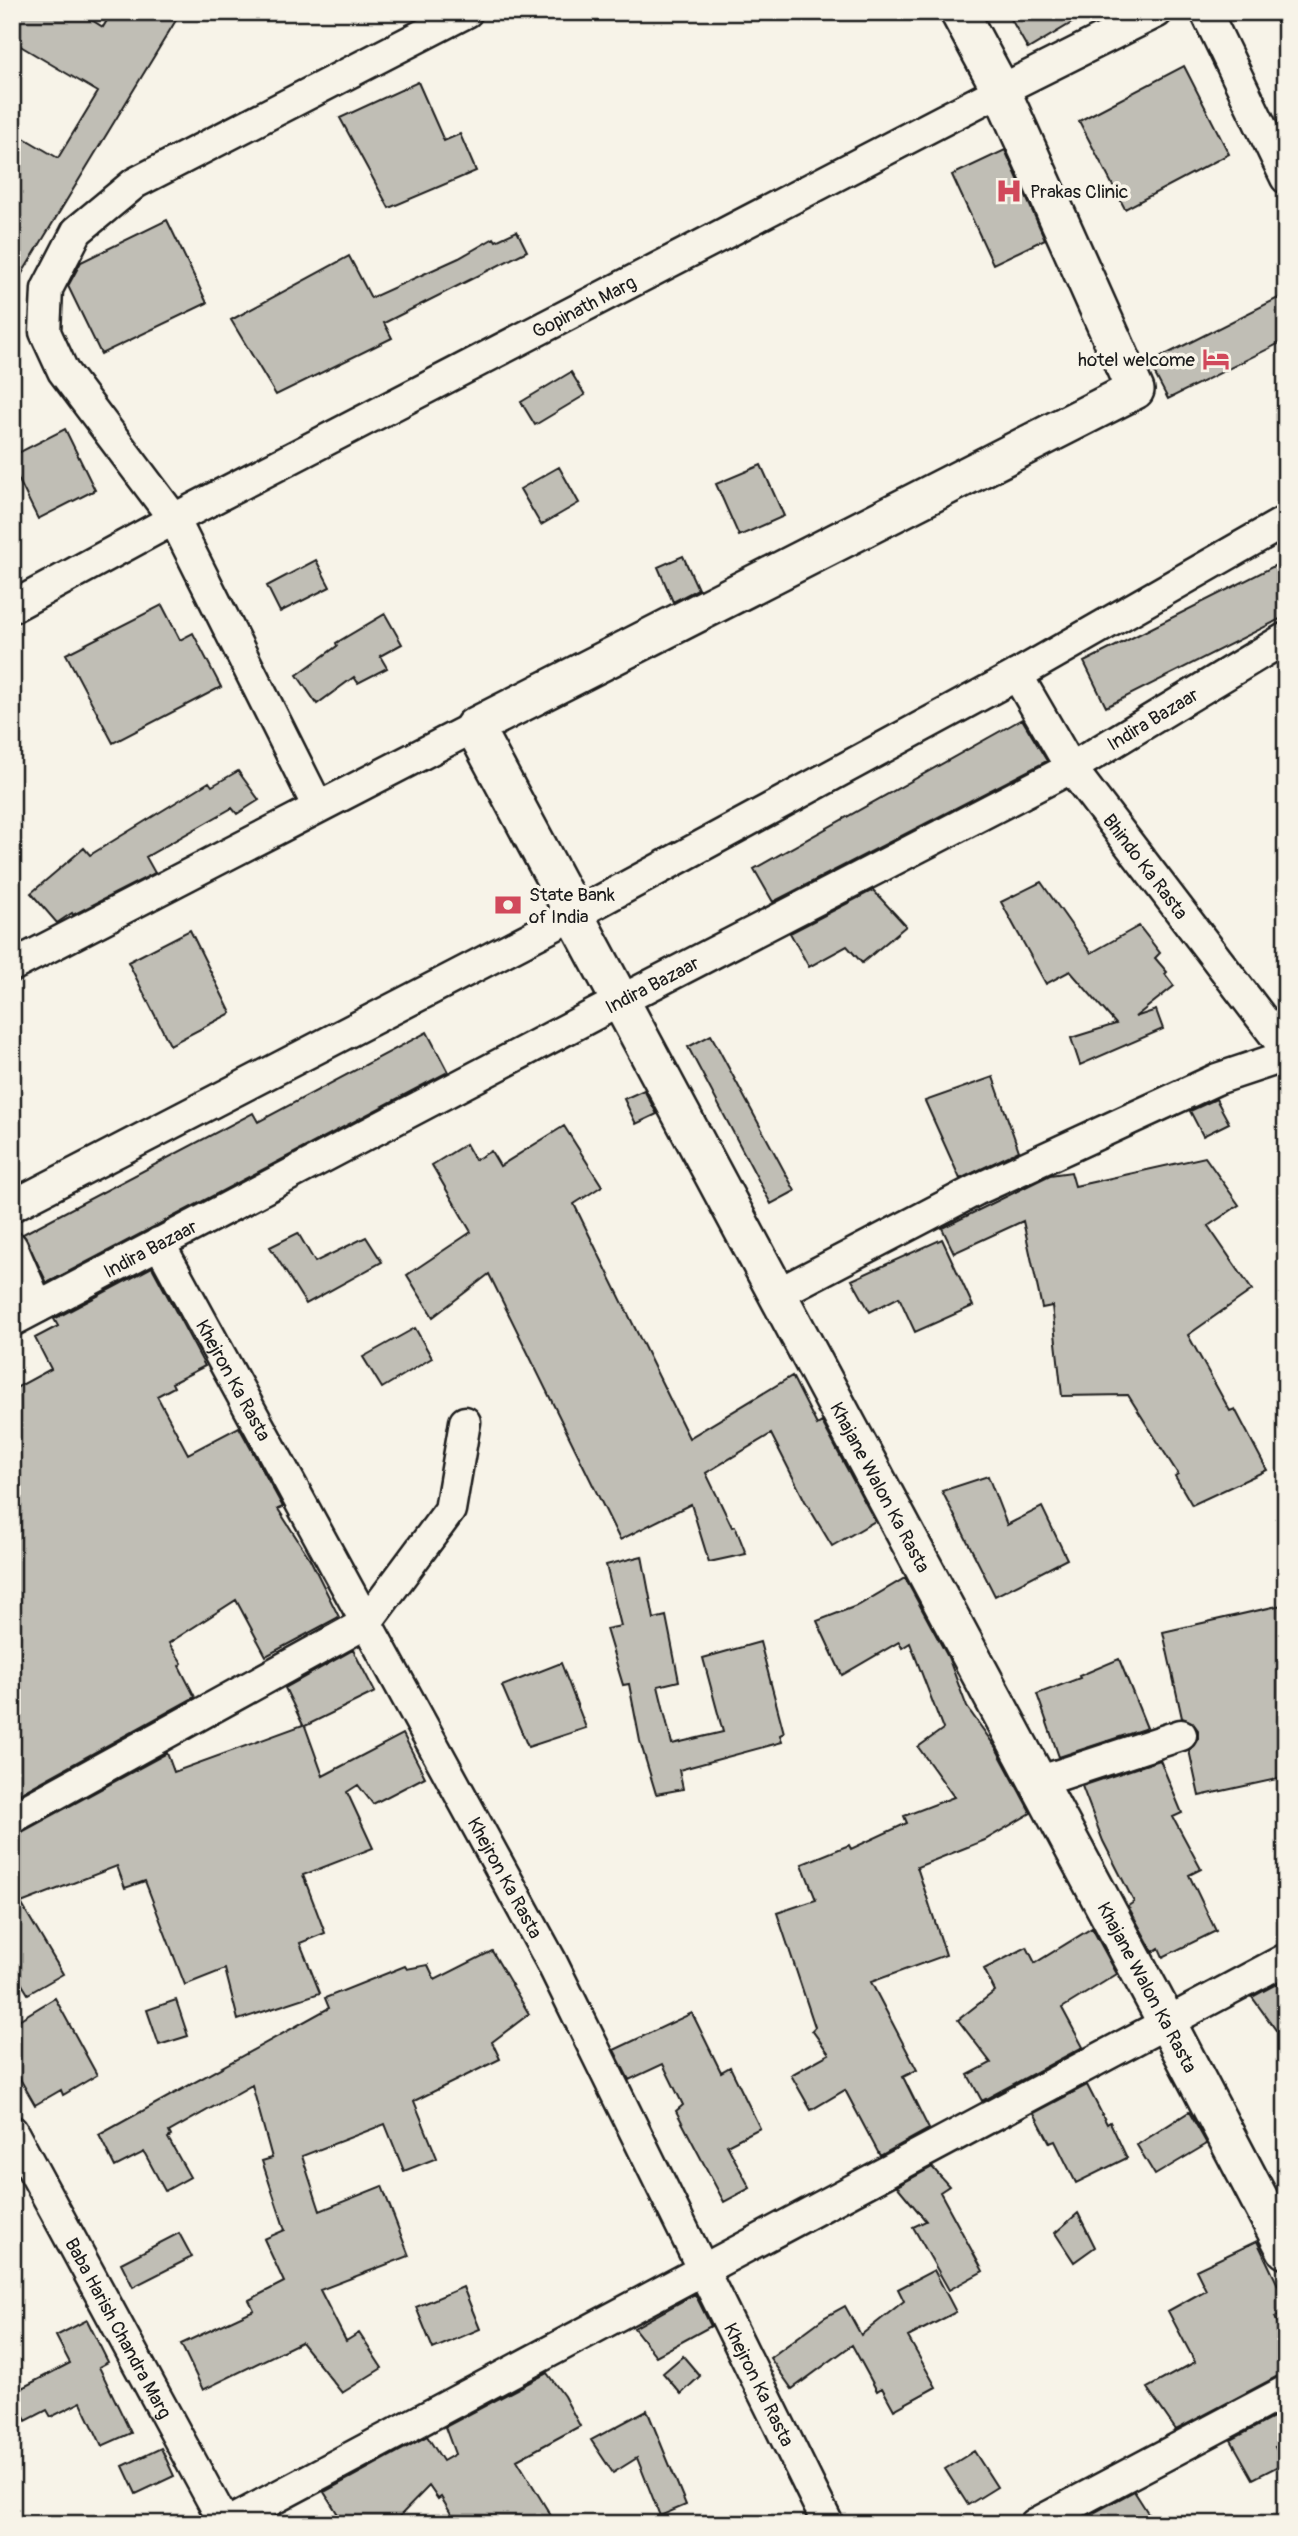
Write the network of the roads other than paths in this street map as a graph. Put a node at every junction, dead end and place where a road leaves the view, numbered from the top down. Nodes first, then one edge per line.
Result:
1 (467, 12) edge
2 (959, 12) edge
3 (1157, 12) edge
4 (1206, 12) edge
5 (1001, 90) junction
6 (1286, 178) edge
7 (174, 519) junction
8 (1286, 522) edge
9 (12, 607) edge
10 (1286, 638) edge
11 (1017, 675) junction
12 (474, 727) junction
13 (1072, 768) junction
14 (318, 807) junction
15 (574, 915) junction
16 (12, 967) edge
17 (620, 1001) junction
18 (1286, 1050) edge
19 (1286, 1056) edge
20 (12, 1206) edge
21 (159, 1243) junction
22 (12, 1247) edge
23 (777, 1294) junction
24 (38, 1307) junction
25 (12, 1321) edge
26 (465, 1422) dead end
27 (366, 1623) junction
28 (1181, 1735) dead end
29 (1038, 1782) junction
30 (12, 1818) edge
31 (1286, 1959) edge
32 (1166, 2021) junction
33 (12, 2131) edge
34 (1286, 2250) edge
35 (704, 2269) junction
36 (1286, 2390) edge
37 (225, 2524) edge
38 (828, 2524) edge
39 (1035, 2524) edge

1 - 7 street
2 - 5 street
3 - 5 street, Gopinath Marg
4 - 6 street
5 - 7 street, Gopinath Marg
5 - 12 street
7 - 9 street, Gopinath Marg
7 - 14 street
8 - 11 street
10 - 13 street, Indira Bazaar
11 - 13 street, Bhindo Ka Rasta
11 - 15 street
12 - 14 street
12 - 15 street, Khajane Walon Ka Rasta
13 - 17 street, Indira Bazaar
13 - 18 street, Bhindo Ka Rasta
14 - 16 street
15 - 17 street, Khajane Walon Ka Rasta
15 - 20 street
17 - 21 street, Indira Bazaar
17 - 23 street, Khajane Walon Ka Rasta
19 - 23 street
21 - 24 street, Indira Bazaar
21 - 27 street, Khejron Ka Rasta
22 - 24 street
23 - 29 street, Khajane Walon Ka Rasta
24 - 25 street, Indira Bazaar
26 - 27 street
27 - 30 street
27 - 35 street, Khejron Ka Rasta
28 - 29 street
29 - 32 street, Khajane Walon Ka Rasta
31 - 32 street
32 - 34 street, Khajane Walon Ka Rasta
32 - 35 street
33 - 37 street, Baba Harish Chandra Marg
35 - 37 street
35 - 38 street, Khejron Ka Rasta
36 - 39 street

